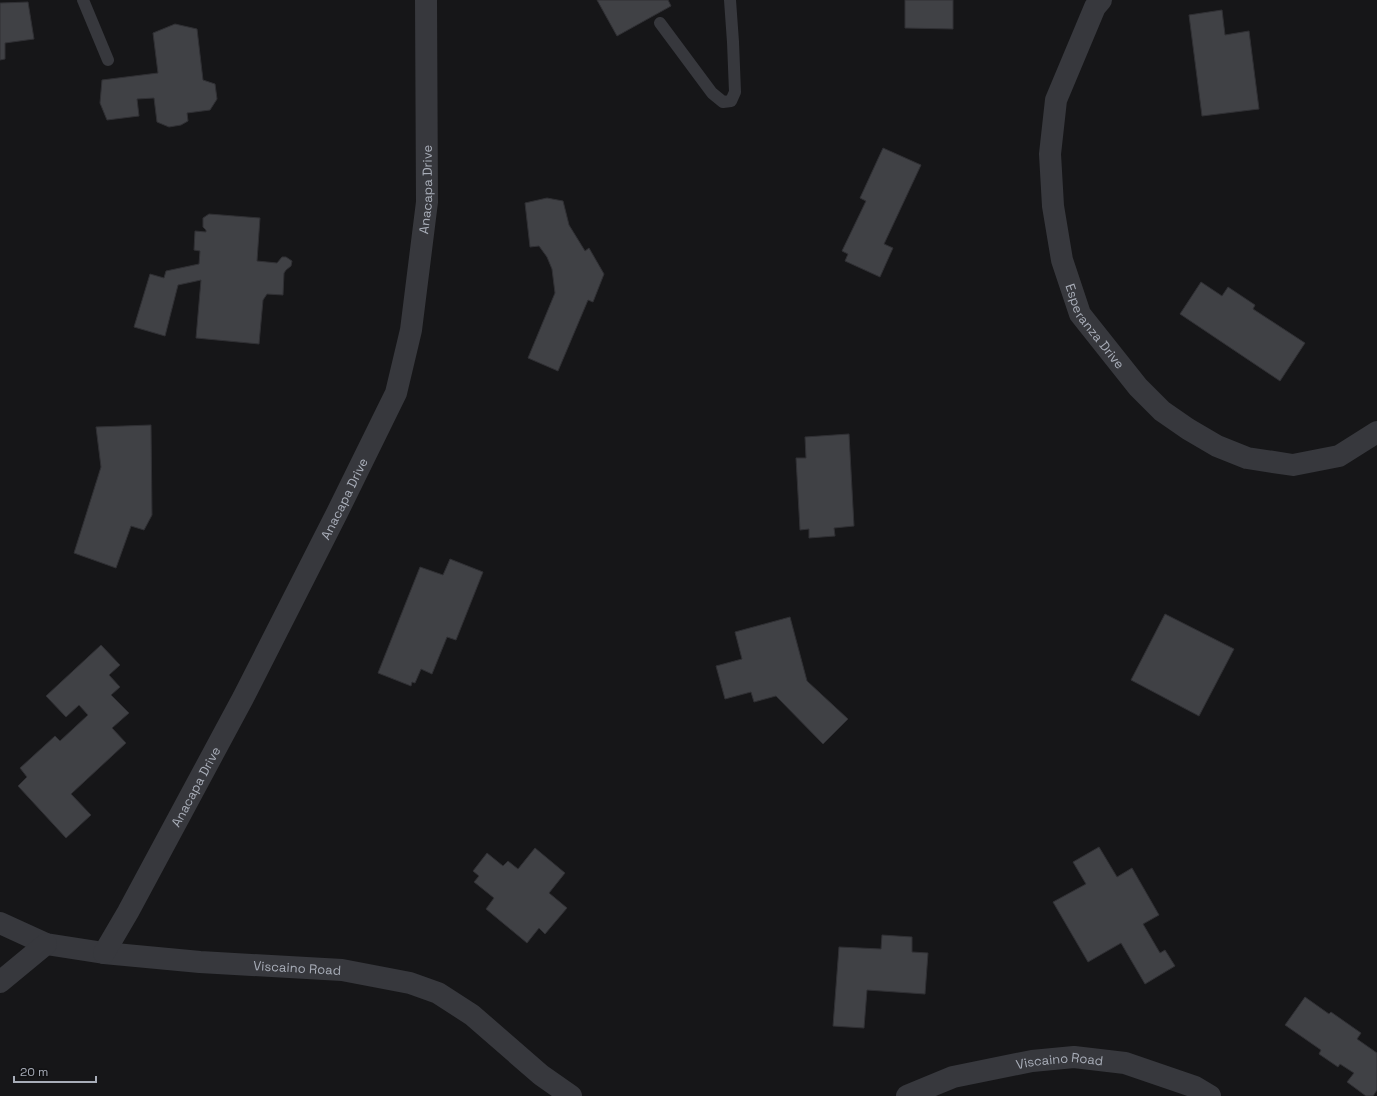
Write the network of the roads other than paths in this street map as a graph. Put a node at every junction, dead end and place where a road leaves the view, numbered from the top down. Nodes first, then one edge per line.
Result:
1 (83, 0) edge
2 (426, 0) edge
3 (730, 0) edge
4 (1101, 0) edge
5 (660, 23) dead end
6 (108, 60) dead end
7 (1377, 432) edge
8 (0, 923) edge
9 (46, 944) junction
10 (104, 953) junction
11 (0, 982) edge
12 (571, 1096) edge
13 (907, 1096) edge
14 (1210, 1096) edge

1 - 6 lane
2 - 10 street, Anacapa Drive
3 - 5 lane
4 - 7 street, Esperanza Drive
8 - 9 street, Viscaino Road
9 - 10 street, Viscaino Road
9 - 11 street
10 - 12 street, Viscaino Road
13 - 14 street, Viscaino Road

